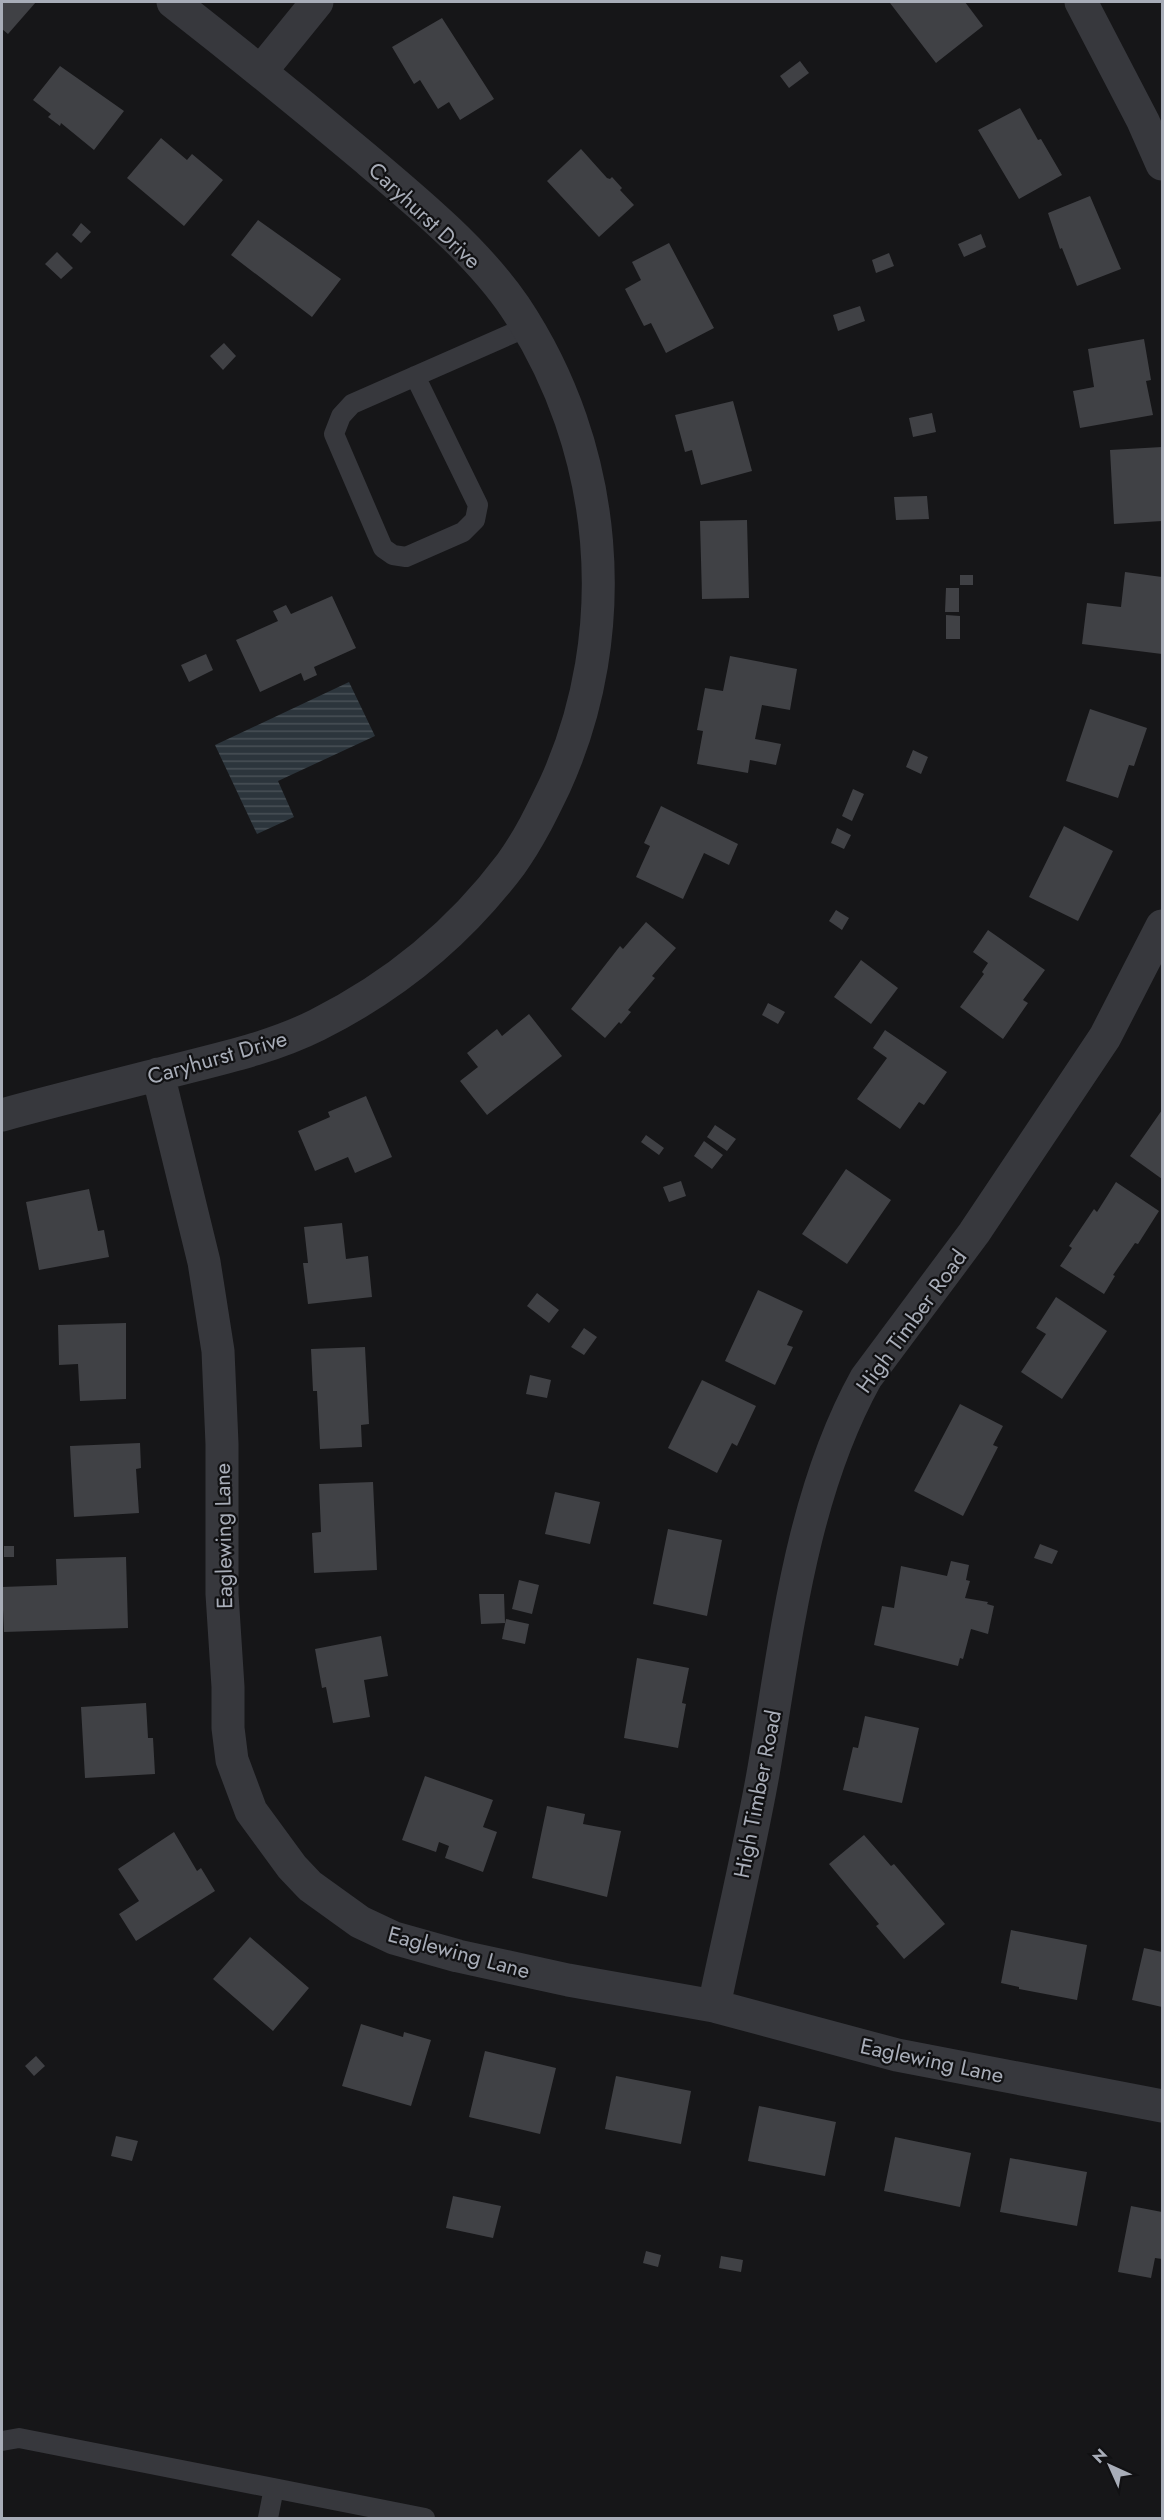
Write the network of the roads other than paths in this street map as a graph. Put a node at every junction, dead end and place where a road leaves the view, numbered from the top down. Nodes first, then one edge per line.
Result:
1 (173, 2) edge
2 (316, 2) edge
3 (1081, 2) edge
4 (261, 71) junction
5 (1162, 164) edge
6 (527, 327) junction
7 (415, 376) junction
8 (1162, 926) edge
9 (158, 1074) junction
10 (2, 1115) edge
11 (714, 2006) junction
12 (1162, 2106) edge
13 (2, 2441) edge
14 (274, 2488) junction
15 (268, 2518) edge
16 (425, 2518) edge

1 - 4 street, Caryhurst Drive
2 - 4 street
3 - 5 street
4 - 6 street, Caryhurst Drive
6 - 7 lane
6 - 9 street, Caryhurst Drive
7 - 7 lane
8 - 11 street, High Timber Road
9 - 10 street, Caryhurst Drive
9 - 11 street, Eaglewing Lane
11 - 12 street, Eaglewing Lane
13 - 14 lane
14 - 15 lane
14 - 16 lane

